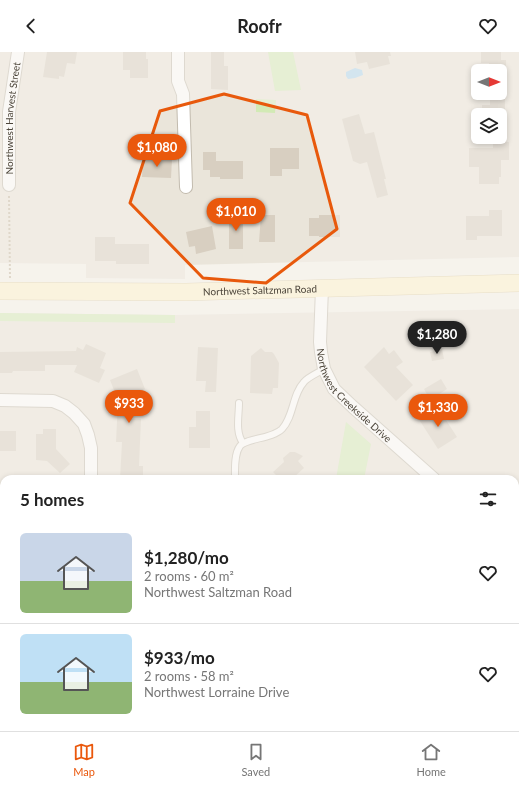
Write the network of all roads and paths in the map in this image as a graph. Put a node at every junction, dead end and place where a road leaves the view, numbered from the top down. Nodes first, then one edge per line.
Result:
1 (18, 52) edge
2 (178, 52) edge
3 (9, 185) joint
4 (186, 187) dead end
5 (519, 282) edge
6 (322, 288) junction
7 (5, 291) edge
8 (324, 369) junction
9 (0, 400) edge
10 (240, 404) dead end
11 (243, 443) junction
12 (91, 475) edge
13 (235, 475) edge
14 (430, 475) edge

1 - 3 street, Northwest Harvest Street
2 - 4 street
3 - 7 path
5 - 6 main road, Northwest Saltzman Road
6 - 7 main road, Northwest Saltzman Road
6 - 8 street, Northwest Creekside Drive
8 - 11 lane
8 - 14 street, Northwest Creekside Drive
9 - 12 street
10 - 11 lane
11 - 13 lane

